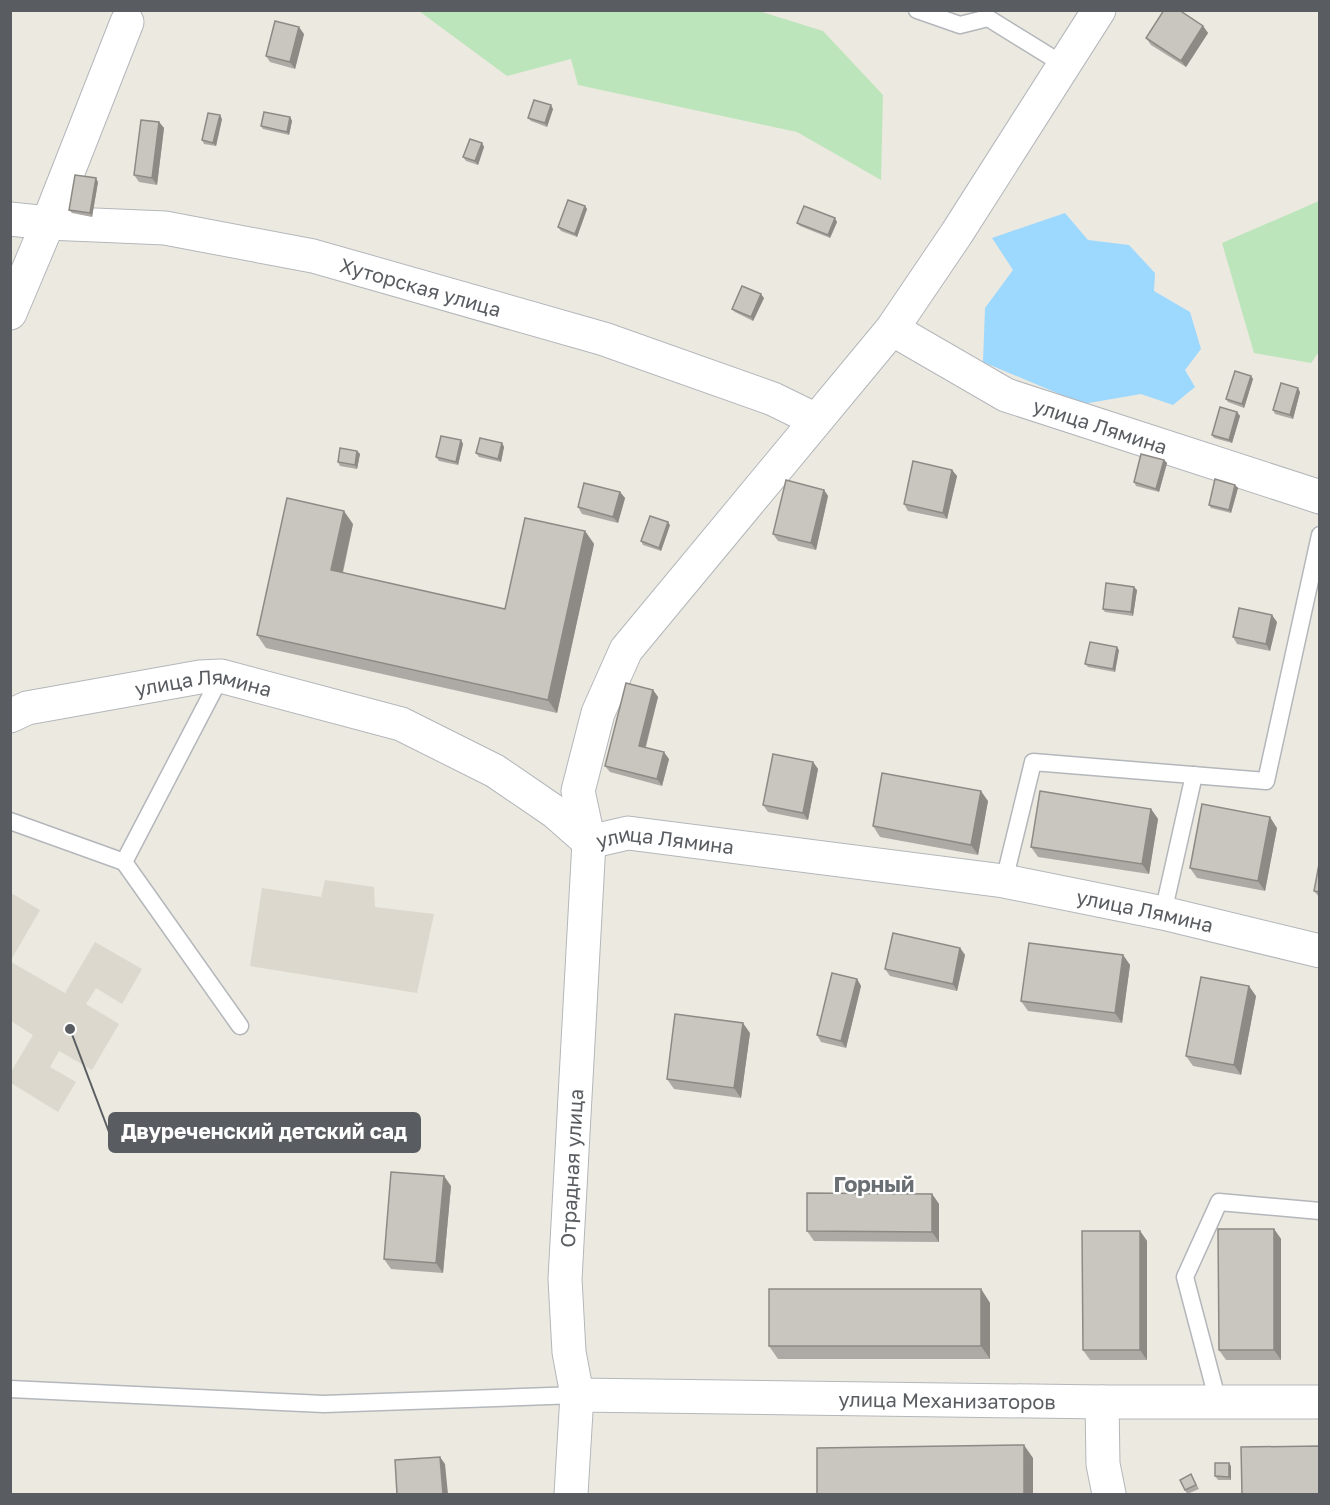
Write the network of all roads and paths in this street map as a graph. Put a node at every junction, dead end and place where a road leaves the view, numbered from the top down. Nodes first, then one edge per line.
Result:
1 (917, 10) edge
2 (1099, 10) edge
3 (127, 22) dead end
4 (1064, 65) junction
5 (10, 219) edge
6 (48, 223) junction
7 (10, 314) edge
8 (892, 329) junction
9 (816, 420) junction
10 (1320, 497) edge
11 (1320, 535) edge
12 (221, 676) junction
13 (10, 716) edge
14 (1194, 775) junction
15 (10, 820) edge
16 (589, 842) junction
17 (124, 862) junction
18 (1004, 881) junction
19 (1162, 913) junction
20 (1320, 951) edge
21 (240, 1026) dead end
22 (1320, 1211) edge
23 (10, 1389) edge
24 (577, 1395) junction
25 (1102, 1402) junction
26 (1218, 1402) junction
27 (1320, 1402) edge
28 (571, 1494) edge
29 (1109, 1494) edge

1 - 4 lane
2 - 4 street, Отрадная улица
3 - 6 street
4 - 8 street, Отрадная улица
5 - 6 street, Хуторская улица
6 - 7 street
6 - 9 street, Хуторская улица
8 - 9 street, Отрадная улица
8 - 10 street, улица Лямина
9 - 16 street, Отрадная улица
11 - 14 lane
12 - 13 street, улица Лямина
12 - 16 street, улица Лямина
12 - 17 lane
14 - 18 lane
14 - 19 lane
15 - 17 lane
16 - 18 street, улица Лямина
16 - 24 street, Отрадная улица
17 - 21 lane
18 - 19 street, улица Лямина
19 - 20 street, улица Лямина
22 - 26 lane
23 - 24 lane
24 - 25 street, улица Механизаторов
24 - 28 street, Отрадная улица
25 - 26 street, улица Механизаторов
25 - 29 street
26 - 27 street, улица Механизаторов

